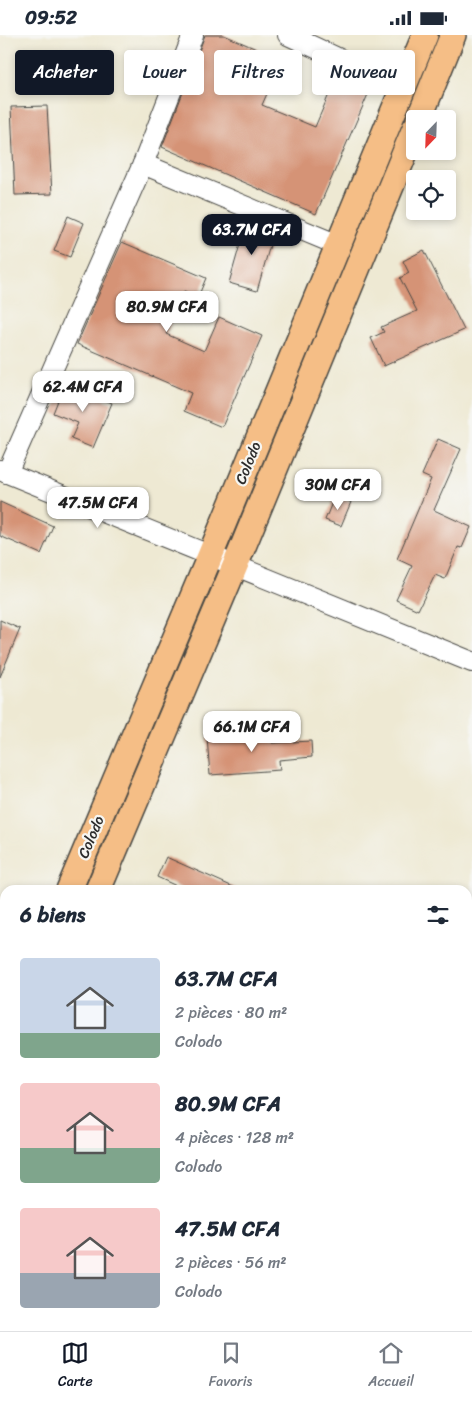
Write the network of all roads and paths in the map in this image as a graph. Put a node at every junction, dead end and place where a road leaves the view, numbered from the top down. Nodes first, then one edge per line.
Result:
1 (193, 35) edge
2 (288, 35) edge
3 (425, 35) edge
4 (454, 35) edge
5 (320, 50) edge
6 (415, 58) edge
7 (399, 95) edge
8 (423, 110) edge
9 (406, 150) edge
10 (143, 163) junction
11 (338, 245) junction
12 (4, 472) edge
13 (210, 556) junction
14 (235, 566) junction
15 (472, 662) edge
16 (71, 885) edge
17 (100, 885) edge

1 - 10 street
2 - 5 street
3 - 6 main road, Colodo
4 - 8 main road
7 - 11 main road, Colodo
9 - 14 main road, Colodo
10 - 11 street
10 - 12 street
11 - 13 main road, Colodo
12 - 13 street
13 - 14 street
13 - 16 main road, Colodo
14 - 15 street
14 - 17 main road, Colodo

